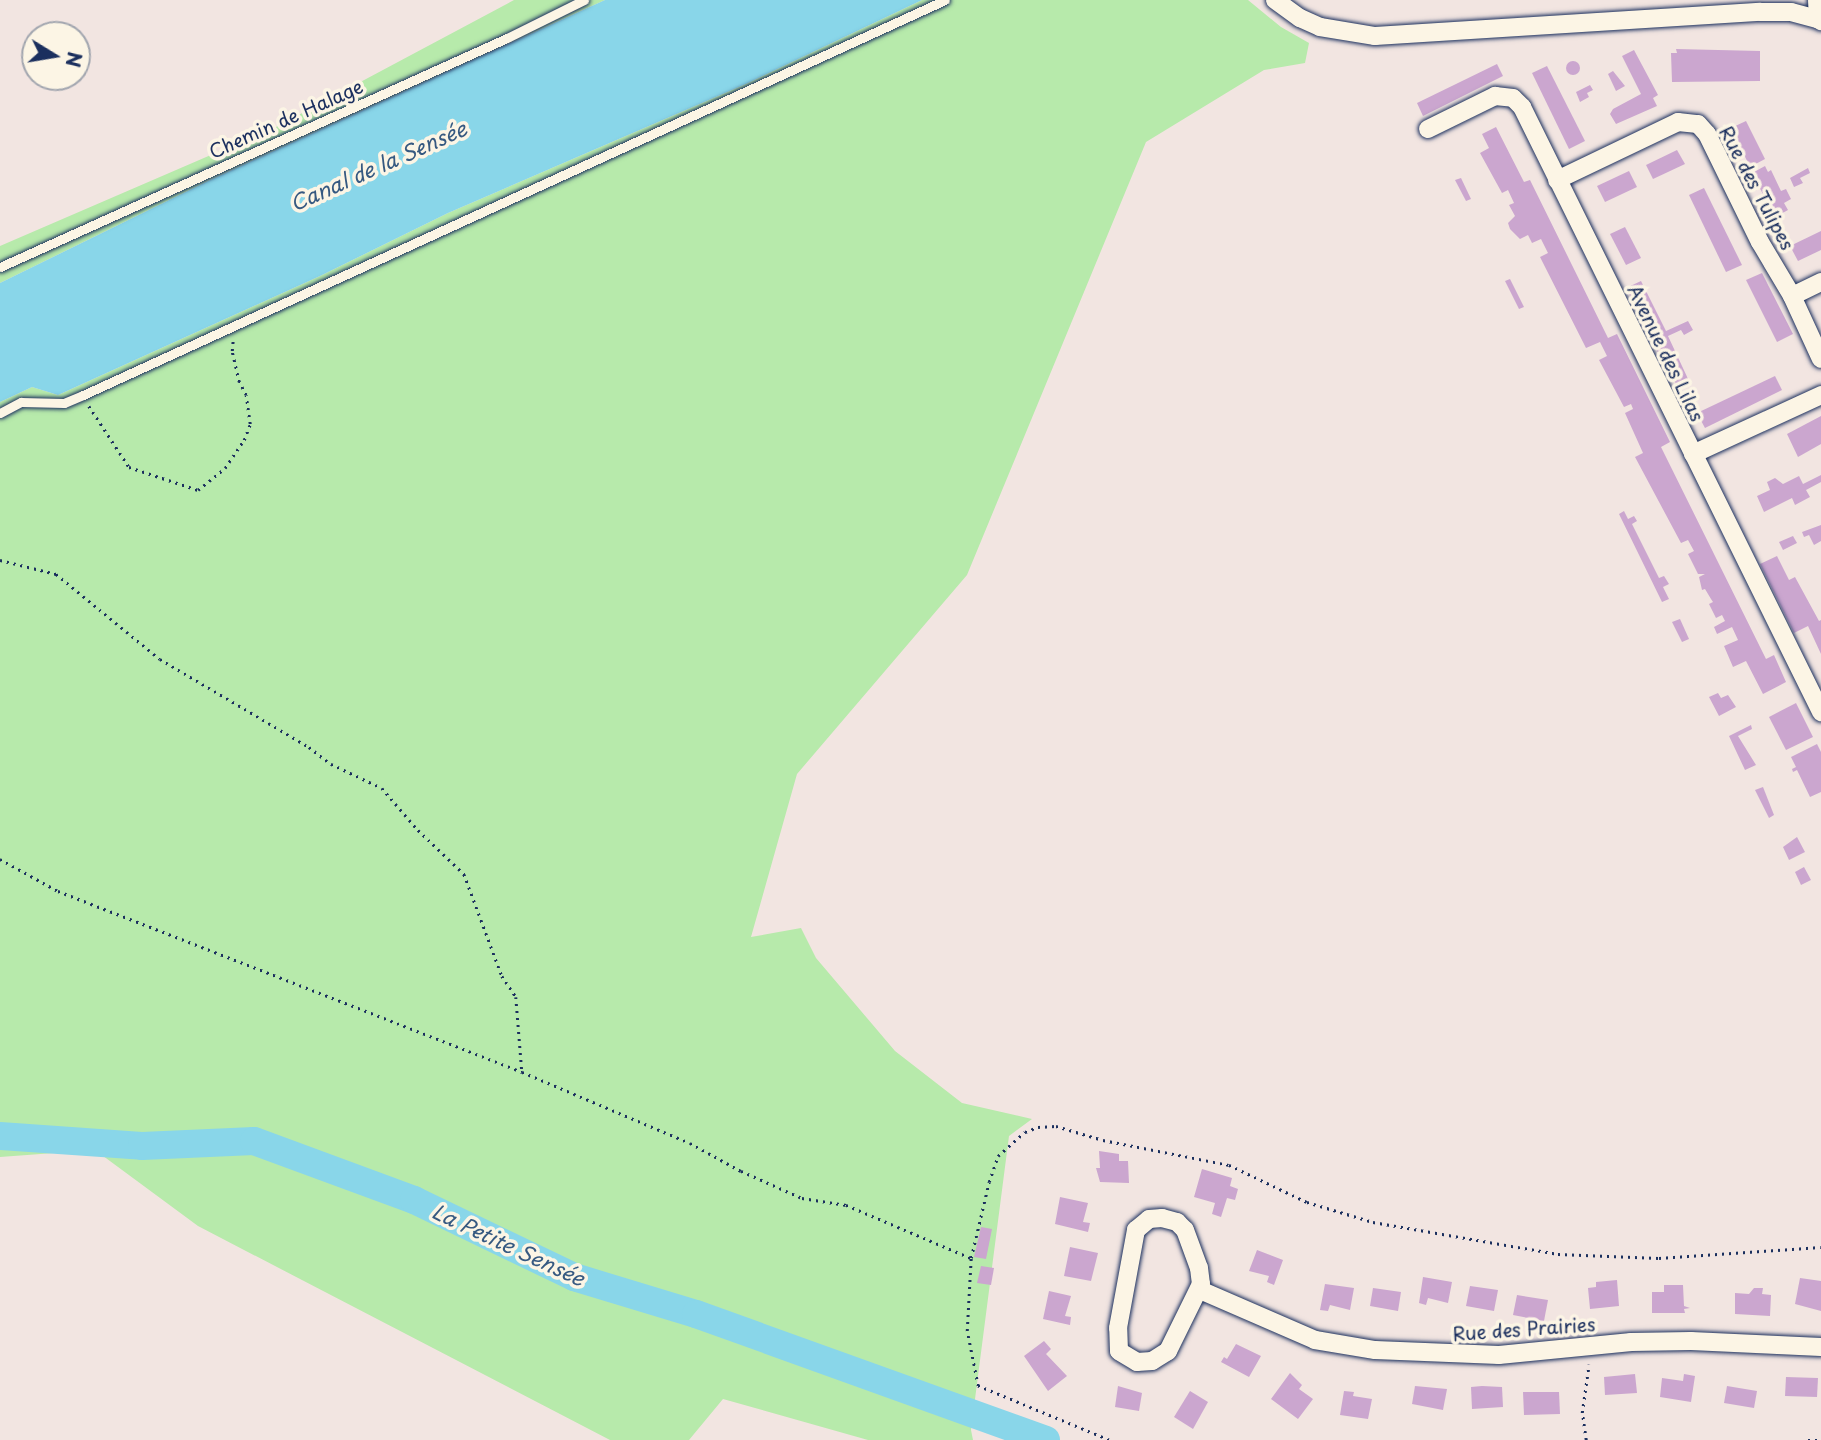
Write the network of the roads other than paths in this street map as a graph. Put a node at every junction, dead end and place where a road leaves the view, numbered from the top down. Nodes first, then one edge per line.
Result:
1 (584, 0) edge
2 (946, 0) edge
3 (1275, 0) edge
4 (1817, 0) edge
5 (1820, 20) edge
6 (1428, 129) dead end
7 (1557, 180) junction
8 (0, 267) edge
9 (1821, 282) edge
10 (1791, 296) junction
11 (1821, 359) edge
12 (1821, 395) edge
13 (0, 413) edge
14 (1693, 454) junction
15 (1814, 677) edge
16 (1821, 712) edge
17 (1199, 1290) junction
18 (1821, 1348) edge

1 - 8 lane, Chemin de Halage
2 - 13 lane
3 - 5 street
4 - 5 street
6 - 7 street, Avenue des Lilas
7 - 10 street, Rue des Tulipes
7 - 14 street, Avenue des Lilas
9 - 10 street
10 - 11 street
12 - 14 street
14 - 15 street, Avenue des Lilas
15 - 16 street, Avenue des Lilas
17 - 17 street
17 - 18 street, Rue des Prairies

